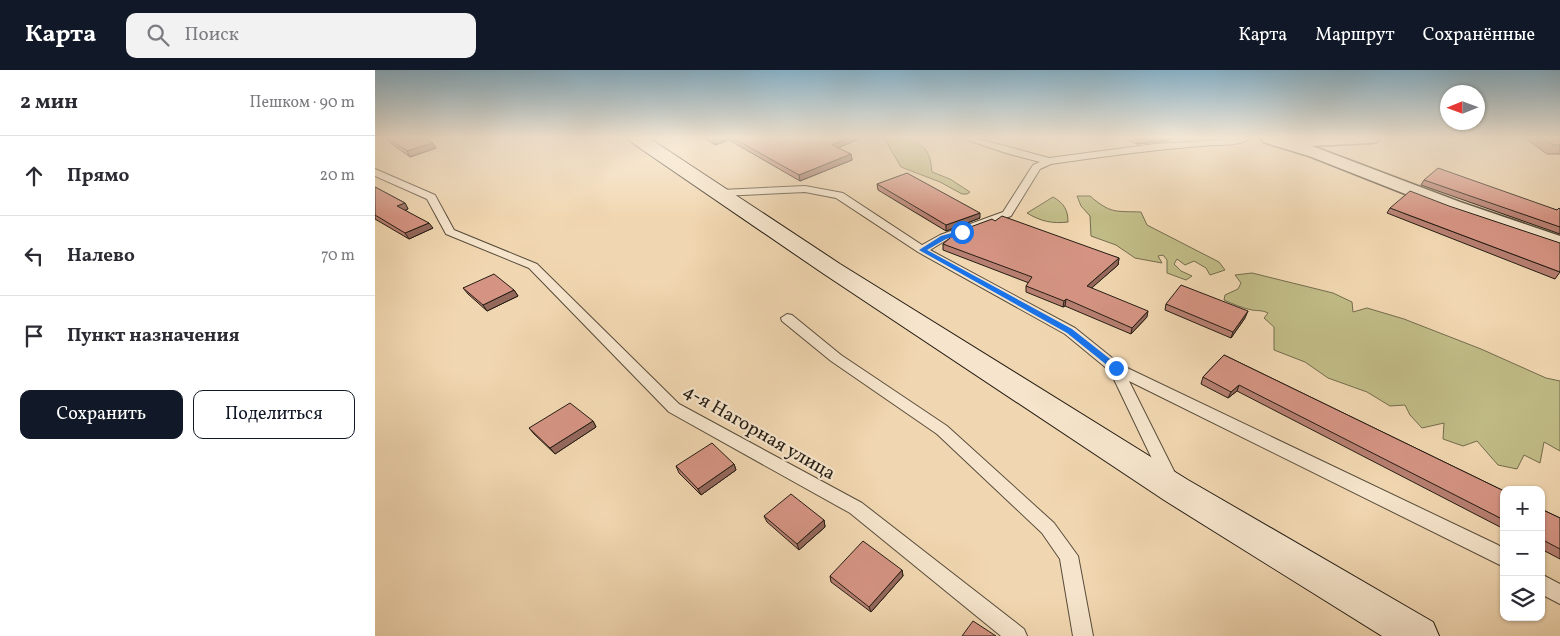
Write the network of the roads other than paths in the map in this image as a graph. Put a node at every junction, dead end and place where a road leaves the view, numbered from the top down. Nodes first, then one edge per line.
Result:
1 (677, 164) edge
2 (1042, 164) edge
3 (1347, 164) edge
4 (375, 172) edge
5 (721, 193) junction
6 (1560, 243) edge
7 (922, 250) junction
8 (787, 318) dead end
9 (1116, 368) junction
10 (1176, 490) junction
11 (1500, 556) edge
12 (1545, 586) edge
13 (1560, 596) edge
14 (1017, 636) edge
15 (1083, 636) edge
16 (1419, 636) edge

1 - 5 main road
2 - 7 lane
3 - 6 street
4 - 14 lane, 4-я Нагорная улица
5 - 7 lane
5 - 10 main road
7 - 9 lane
8 - 15 lane
9 - 10 lane
9 - 11 lane
10 - 16 main road
12 - 13 lane

